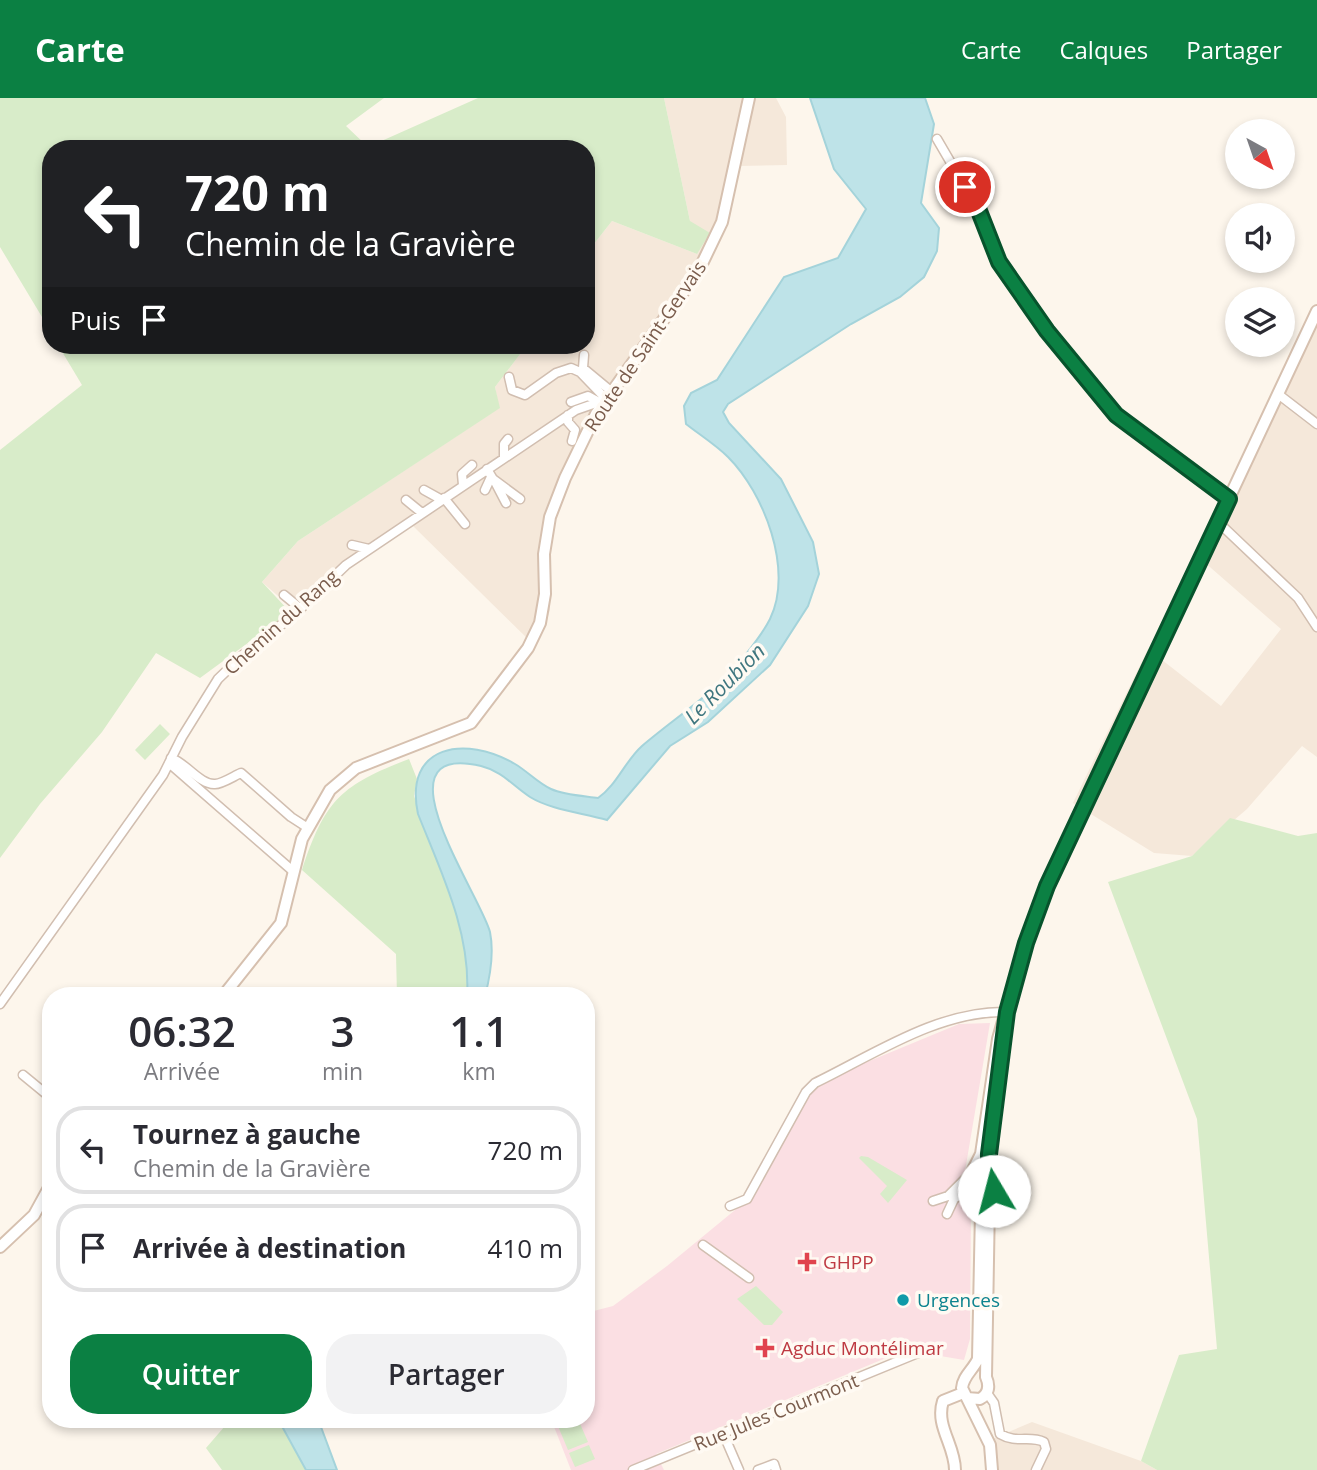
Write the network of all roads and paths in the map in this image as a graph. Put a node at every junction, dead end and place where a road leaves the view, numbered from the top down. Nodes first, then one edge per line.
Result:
1 (749, 98) edge
2 (937, 139) dead end
3 (1317, 311) edge
4 (584, 355) dead end
5 (509, 377) dead end
6 (1278, 394) junction
7 (605, 399) junction
8 (571, 402) dead end
9 (568, 415) junction
10 (1317, 424) edge
11 (508, 439) dead end
12 (572, 441) dead end
13 (504, 458) junction
14 (472, 465) dead end
15 (491, 475) junction
16 (463, 485) junction
17 (424, 490) dead end
18 (485, 490) dead end
19 (443, 499) junction
20 (520, 499) dead end
21 (1229, 499) junction
22 (406, 500) dead end
23 (506, 503) dead end
24 (422, 513) junction
25 (1218, 522) junction
26 (465, 524) dead end
27 (352, 545) dead end
28 (369, 549) junction
29 (284, 595) dead end
30 (301, 609) junction
31 (1317, 627) edge
32 (170, 761) junction
33 (309, 828) junction
34 (294, 872) junction
35 (230, 987) edge
36 (0, 1004) edge
37 (1007, 1012) junction
38 (23, 1075) dead end
39 (42, 1091) edge
40 (989, 1168) junction
41 (973, 1170) junction
42 (974, 1195) junction
43 (990, 1195) junction
44 (42, 1200) edge
45 (933, 1200) dead end
46 (730, 1206) dead end
47 (947, 1214) dead end
48 (703, 1245) dead end
49 (0, 1247) edge
50 (748, 1278) dead end
51 (918, 1353) dead end
52 (972, 1371) junction
53 (986, 1377) junction
54 (965, 1396) junction
55 (984, 1396) junction
56 (723, 1433) junction
57 (633, 1470) edge
58 (739, 1470) edge
59 (758, 1470) edge
60 (776, 1470) edge
61 (955, 1470) edge
62 (995, 1470) edge
63 (1036, 1470) edge

1 - 7 main road, Route de Saint-Gervais
2 - 21 street
3 - 6 main road
4 - 7 street
5 - 7 street
6 - 10 street
6 - 21 main road
7 - 8 street
7 - 9 street, Chemin du Rang
7 - 33 main road, Route de Saint-Gervais
9 - 12 street
9 - 13 street, Chemin du Rang
11 - 13 street
13 - 15 street, Chemin du Rang
14 - 16 street
15 - 16 street, Chemin du Rang
15 - 18 street
15 - 20 street
15 - 23 street
16 - 19 street, Chemin du Rang
17 - 19 street
19 - 24 street, Chemin du Rang
19 - 26 street
21 - 25 main road
22 - 24 street
24 - 28 street, Chemin du Rang
25 - 31 street
25 - 37 main road
27 - 28 street
28 - 30 street, Chemin du Rang
29 - 30 street
30 - 32 street, Chemin du Rang
32 - 33 street
32 - 34 street
32 - 36 street, Chemin du Rang
33 - 34 main road, Route de Saint-Gervais
34 - 35 main road, Route de Saint-Gervais
37 - 40 main road
37 - 41 main road
37 - 46 street
38 - 39 street
40 - 41 main road
40 - 43 main road
41 - 42 main road
41 - 45 street
42 - 43 main road
42 - 47 street
42 - 52 main road
43 - 53 main road
44 - 49 main road
48 - 50 street
51 - 56 street, Rue Jules Courmont
52 - 53 main road
52 - 54 main road
53 - 55 main road
54 - 55 main road
54 - 61 main road
54 - 62 main road
55 - 62 main road
55 - 63 street
56 - 57 street, Rue Jules Courmont
56 - 58 street
59 - 60 street

